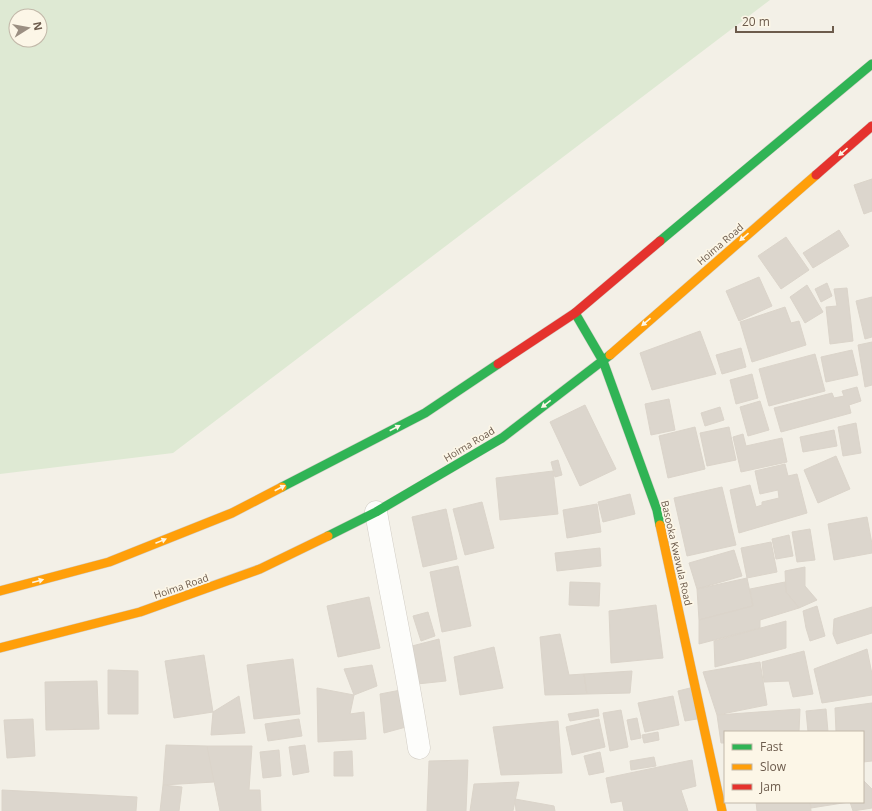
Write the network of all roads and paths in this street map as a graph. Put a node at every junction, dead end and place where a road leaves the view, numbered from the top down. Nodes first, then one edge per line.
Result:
1 (872, 64) edge
2 (872, 126) edge
3 (575, 312) junction
4 (602, 360) junction
5 (376, 512) junction
6 (0, 591) edge
7 (0, 648) edge
8 (420, 748) dead end
9 (722, 811) edge

1 - 3 main road
2 -> 4 main road, Hoima Road
3 - 4 main road, Basooka Kwavula Road
6 -> 3 main road
4 -> 5 main road, Hoima Road
4 - 9 main road, Basooka Kwavula Road
5 - 7 main road, Hoima Road
5 - 8 street

